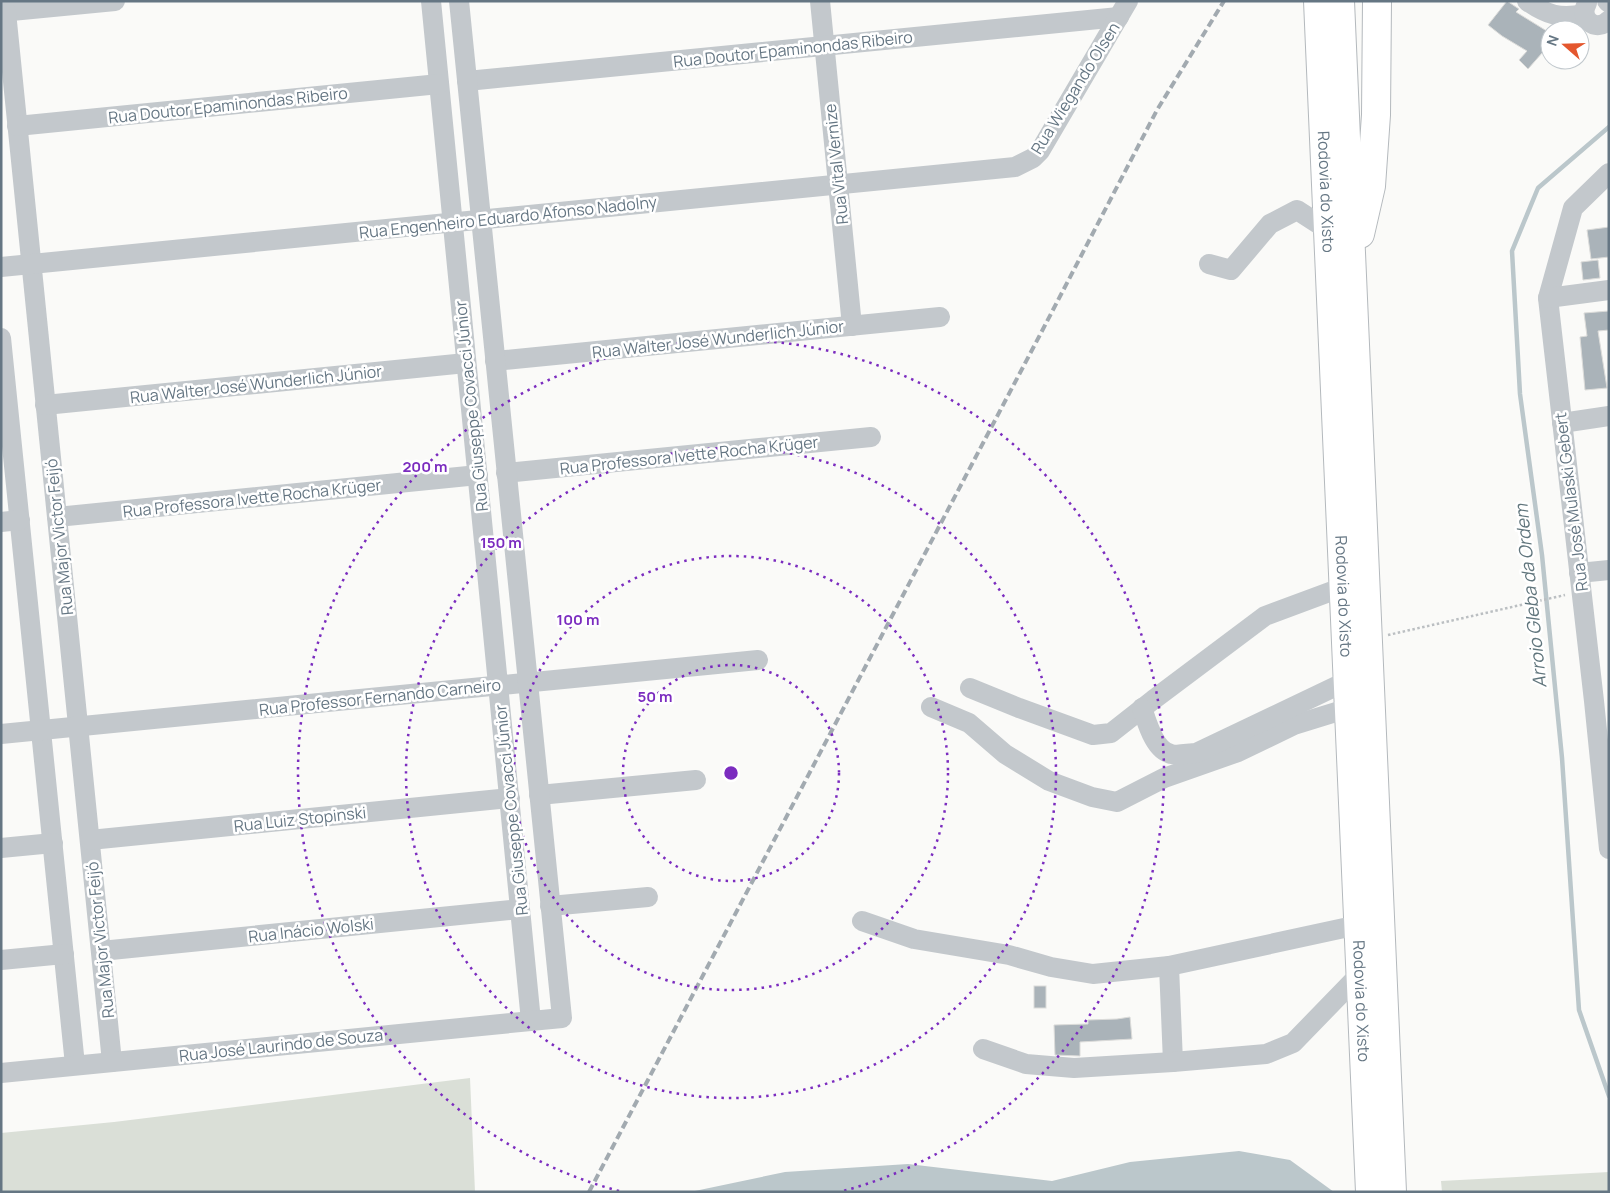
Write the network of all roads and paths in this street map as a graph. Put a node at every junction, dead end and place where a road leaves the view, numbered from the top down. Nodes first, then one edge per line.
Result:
1 (114, 1) edge
2 (431, 1) edge
3 (459, 1) edge
4 (820, 1) edge
5 (1318, 1) edge
6 (1340, 1) edge
7 (1377, 1) edge
8 (1527, 1) edge
9 (1586, 8) edge
10 (1124, 9) edge
11 (4, 12) edge
12 (1607, 25) edge
13 (824, 46) junction
14 (467, 81) junction
15 (439, 84) junction
16 (17, 126) junction
17 (1015, 167) joint
18 (1609, 173) edge
19 (838, 185) junction
20 (481, 220) junction
21 (452, 223) junction
22 (1328, 230) junction
23 (31, 264) junction
24 (1209, 264) dead end
25 (1, 267) edge
26 (1352, 272) junction
27 (1609, 290) edge
28 (1548, 298) junction
29 (940, 317) dead end
30 (852, 326) junction
31 (1, 338) edge
32 (495, 361) junction
33 (466, 364) junction
34 (46, 405) junction
35 (5, 409) edge
36 (1609, 416) edge
37 (1562, 423) junction
38 (871, 437) dead end
39 (506, 473) junction
40 (478, 476) junction
41 (57, 517) junction
42 (10, 521) edge
43 (1609, 570) edge
44 (1579, 573) junction
45 (1343, 587) junction
46 (1571, 593) dead end
47 (1368, 640) junction
48 (758, 660) dead end
49 (528, 683) junction
50 (498, 685) junction
51 (970, 688) dead end
52 (1348, 694) junction
53 (1601, 700) edge
54 (931, 707) dead end
55 (1142, 708) junction
56 (78, 727) junction
57 (41, 730) junction
58 (1, 734) edge
59 (696, 780) dead end
60 (539, 795) junction
61 (510, 798) junction
62 (1608, 820) edge
63 (90, 840) junction
64 (52, 843) junction
65 (1, 848) edge
66 (1609, 849) edge
67 (648, 897) dead end
68 (550, 906) junction
69 (520, 909) junction
70 (862, 921) dead end
71 (1358, 925) junction
72 (101, 951) junction
73 (64, 954) junction
74 (1, 960) edge
75 (1169, 966) junction
76 (1360, 974) junction
77 (562, 1018) joint
78 (532, 1021) junction
79 (983, 1049) dead end
80 (112, 1062) junction
81 (1174, 1062) junction
82 (75, 1065) junction
83 (1, 1072) edge
84 (1370, 1192) edge
85 (1392, 1192) edge

1 - 11 street
2 - 15 street, Rua Giuseppe Covacci Júnior
3 - 14 street, Rua Giuseppe Covacci Júnior
4 - 13 street, Rua Vital Vernize
5 - 22 highway, Rodovia do Xisto
6 - 26 highway, Rodovia do Xisto
7 - 26 highway
8 - 9 street
9 - 12 street
10 - 13 street, Rua Doutor Epaminondas Ribeiro
10 - 17 street, Rua Wiegando Olsen
11 - 16 street, Rua Major Victor Feijó
13 - 14 street, Rua Doutor Epaminondas Ribeiro
13 - 19 street, Rua Vital Vernize
14 - 20 street, Rua Giuseppe Covacci Júnior
15 - 16 street, Rua Doutor Epaminondas Ribeiro
15 - 21 street, Rua Giuseppe Covacci Júnior
16 - 23 street, Rua Major Victor Feijó
17 - 19 street, Rua Engenheiro Eduardo Afonso Nadolny
18 - 28 street, Rua José Mulaski Gebert
19 - 20 street, Rua Engenheiro Eduardo Afonso Nadolny
19 - 30 street, Rua Vital Vernize
20 - 21 street, Rua Engenheiro Eduardo Afonso Nadolny
20 - 32 street, Rua Giuseppe Covacci Júnior
21 - 23 street, Rua Engenheiro Eduardo Afonso Nadolny
21 - 33 street, Rua Giuseppe Covacci Júnior
22 - 24 street
22 - 45 highway, Rodovia do Xisto
23 - 25 street, Rua Engenheiro Eduardo Afonso Nadolny
23 - 34 street, Rua Major Victor Feijó
26 - 47 highway, Rodovia do Xisto
27 - 28 street
28 - 37 street, Rua José Mulaski Gebert
29 - 30 street, Rua Walter José Wunderlich Júnior
30 - 32 street, Rua Walter José Wunderlich Júnior
31 - 35 street
32 - 39 street, Rua Giuseppe Covacci Júnior
33 - 34 street, Rua Walter José Wunderlich Júnior
33 - 40 street, Rua Giuseppe Covacci Júnior
34 - 41 street, Rua Major Victor Feijó
35 - 42 street
36 - 37 street
37 - 44 street, Rua José Mulaski Gebert
38 - 39 street, Rua Professora Ivette Rocha Krüger
39 - 49 street, Rua Giuseppe Covacci Júnior
40 - 41 street, Rua Professora Ivette Rocha Krüger
40 - 50 street, Rua Giuseppe Covacci Júnior
41 - 56 street, Rua Major Victor Feijó
42 - 57 street
43 - 44 street
44 - 53 street, Rua José Mulaski Gebert
45 - 52 highway, Rodovia do Xisto
45 - 55 street
46 - 47 path
47 - 85 highway, Rodovia do Xisto
48 - 49 street, Rua Professor Fernando Carneiro
49 - 50 street, Rua Professor Fernando Carneiro
49 - 60 street, Rua Giuseppe Covacci Júnior
50 - 56 street, Rua Professor Fernando Carneiro
50 - 61 street, Rua Giuseppe Covacci Júnior
51 - 55 street
52 - 54 street
52 - 55 street
52 - 71 highway, Rodovia do Xisto
53 - 62 street, Rua José Mulaski Gebert
56 - 57 street, Rua Professor Fernando Carneiro
56 - 63 street, Rua Major Victor Feijó
57 - 58 street, Rua Professor Fernando Carneiro
57 - 64 street
59 - 60 street
60 - 68 street, Rua Giuseppe Covacci Júnior
61 - 63 street, Rua Luiz Stopinski
61 - 69 street, Rua Giuseppe Covacci Júnior
62 - 66 street, Rua José Mulaski Gebert
63 - 72 street, Rua Major Victor Feijó
64 - 65 street
64 - 73 street
67 - 68 street
68 - 77 street, Rua Giuseppe Covacci Júnior
69 - 72 street, Rua Inácio Wolski
69 - 78 street, Rua Giuseppe Covacci Júnior
70 - 75 street
71 - 75 street
71 - 76 highway, Rodovia do Xisto
72 - 80 street, Rua Major Victor Feijó
73 - 74 street
73 - 82 street
75 - 81 street
76 - 81 street
76 - 84 highway, Rodovia do Xisto
77 - 78 street, Rua José Laurindo de Souza
78 - 80 street, Rua José Laurindo de Souza
79 - 81 street
80 - 82 street, Rua José Laurindo de Souza
82 - 83 street, Rua José Laurindo de Souza

